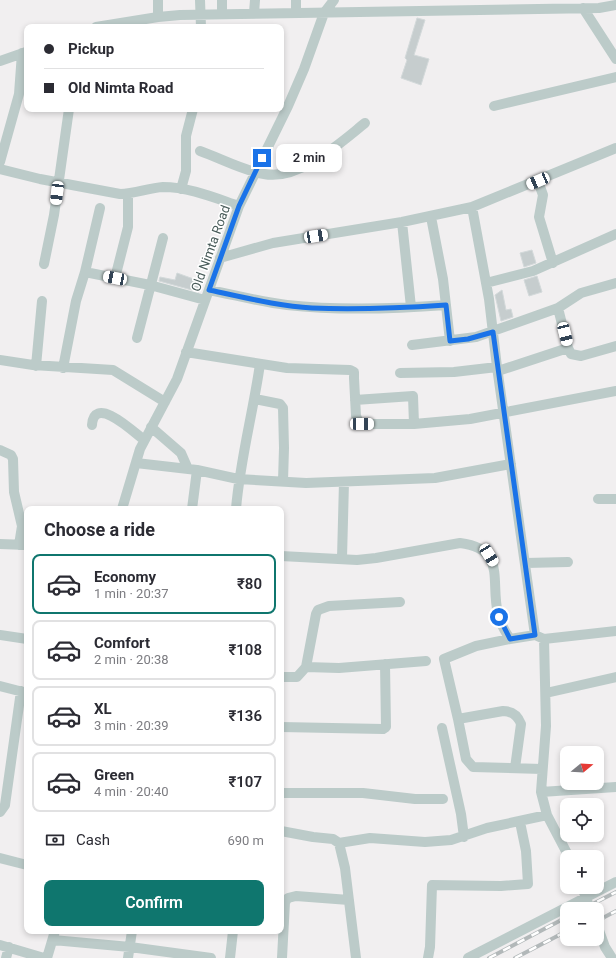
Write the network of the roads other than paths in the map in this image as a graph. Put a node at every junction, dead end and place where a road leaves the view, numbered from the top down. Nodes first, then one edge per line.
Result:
1 (158, 0) edge
2 (200, 0) edge
3 (222, 0) edge
4 (255, 0) edge
5 (296, 0) edge
6 (334, 0) edge
7 (616, 5) edge
8 (584, 8) junction
9 (296, 12) junction
10 (254, 13) junction
11 (324, 13) junction
12 (222, 14) junction
13 (201, 15) junction
14 (158, 17) junction
15 (115, 24) edge
16 (201, 24) edge
17 (24, 52) edge
18 (616, 59) edge
19 (0, 61) edge
20 (616, 77) edge
21 (494, 106) dead end
22 (69, 112) edge
23 (192, 112) edge
24 (284, 112) edge
25 (284, 112) edge
26 (365, 123) dead end
27 (616, 148) edge
28 (200, 151) dead end
29 (0, 162) edge
30 (0, 169) edge
31 (256, 172) junction
32 (538, 181) junction
33 (59, 182) junction
34 (181, 189) junction
35 (128, 194) junction
36 (239, 206) junction
37 (100, 208) dead end
38 (472, 208) junction
39 (431, 217) junction
40 (402, 222) junction
41 (616, 236) edge
42 (163, 238) dead end
43 (220, 258) junction
44 (553, 263) junction
45 (44, 264) dead end
46 (85, 272) junction
47 (115, 278) junction
48 (486, 283) junction
49 (616, 283) edge
50 (150, 285) junction
51 (209, 290) junction
52 (205, 300) junction
53 (42, 301) dead end
54 (446, 305) junction
55 (411, 307) junction
56 (558, 308) junction
57 (493, 332) junction
58 (137, 338) dead end
59 (450, 341) junction
60 (412, 345) dead end
61 (616, 346) edge
62 (568, 348) junction
63 (186, 352) junction
64 (0, 360) edge
65 (260, 364) junction
66 (36, 366) junction
67 (63, 368) junction
68 (497, 369) junction
69 (400, 373) dead end
70 (616, 391) edge
71 (255, 399) junction
72 (355, 400) junction
73 (165, 402) junction
74 (505, 414) junction
75 (414, 424) junction
76 (92, 425) dead end
77 (151, 427) junction
78 (144, 440) junction
79 (0, 450) edge
80 (136, 463) junction
81 (511, 464) junction
82 (192, 469) junction
83 (238, 478) junction
84 (282, 481) junction
85 (344, 482) junction
86 (598, 499) dead end
87 (616, 499) edge
88 (123, 506) edge
89 (192, 506) edge
90 (236, 506) edge
91 (0, 544) edge
92 (23, 545) edge
93 (284, 556) edge
94 (342, 558) junction
95 (568, 562) dead end
96 (526, 563) junction
97 (400, 602) dead end
98 (616, 631) edge
99 (0, 635) edge
100 (540, 637) junction
101 (24, 639) edge
102 (510, 639) junction
103 (426, 661) dead end
104 (385, 664) junction
105 (306, 667) junction
106 (284, 677) edge
107 (616, 677) edge
108 (0, 686) edge
109 (24, 692) edge
110 (546, 693) junction
111 (458, 719) junction
112 (284, 727) edge
113 (442, 728) dead end
114 (515, 768) junction
115 (542, 769) junction
116 (616, 787) edge
117 (541, 792) junction
118 (284, 793) edge
119 (443, 799) dead end
120 (0, 812) edge
121 (547, 815) junction
122 (520, 822) junction
123 (284, 832) edge
124 (464, 837) junction
125 (339, 842) junction
126 (565, 850) edge
127 (0, 858) edge
128 (24, 865) edge
129 (616, 882) edge
130 (604, 886) edge
131 (580, 894) edge
132 (349, 900) junction
133 (284, 921) edge
134 (132, 934) edge
135 (233, 934) edge
136 (283, 934) edge
137 (54, 936) edge
138 (604, 944) edge
139 (4, 946) edge
140 (130, 947) junction
141 (149, 954) edge
142 (187, 956) edge
143 (6, 958) edge
144 (46, 958) edge
145 (128, 958) edge
146 (210, 958) edge
147 (230, 958) edge
148 (282, 958) edge
149 (356, 958) edge
150 (428, 958) edge
151 (468, 958) edge
152 (612, 958) edge

1 - 14 street
2 - 13 street
3 - 12 street
4 - 10 street
5 - 9 street
6 - 11 street, Old Nimta Road
7 - 8 street
8 - 11 street
8 - 18 street
9 - 10 street
9 - 11 street
10 - 12 street
11 - 24 street, Old Nimta Road
12 - 13 street
13 - 14 street
13 - 16 street
14 - 15 street
17 - 19 street
17 - 29 street
20 - 21 street
22 - 33 street
23 - 34 street
25 - 31 street, Old Nimta Road
26 - 31 street
27 - 32 street
28 - 31 street
30 - 33 street
31 - 36 street, Old Nimta Road
32 - 38 street
32 - 44 street
33 - 35 street
33 - 45 street
34 - 35 street
34 - 36 street
35 - 47 street
36 - 43 street, Old Nimta Road
37 - 46 street
38 - 39 street
38 - 48 street
39 - 40 street
39 - 54 street
40 - 43 street
40 - 55 street
41 - 44 street
42 - 50 street
43 - 51 street, Old Nimta Road
44 - 48 street
46 - 47 street
46 - 67 street
47 - 50 street
48 - 57 street
49 - 56 street
50 - 52 street
50 - 58 street
51 - 52 street, Old Nimta Road
51 - 55 street
52 - 63 street, Old Nimta Road
53 - 66 street
54 - 55 street
54 - 59 street
56 - 57 street
56 - 62 street
57 - 59 street
57 - 68 street
59 - 60 street
61 - 62 street
62 - 68 street
63 - 65 street
63 - 73 street, Old Nimta Road
64 - 66 street
65 - 71 street
65 - 72 street
66 - 67 street
67 - 73 street
68 - 69 street
68 - 74 street
70 - 74 street
71 - 83 street
71 - 84 street
72 - 75 street
72 - 75 street
73 - 77 street, Old Nimta Road
74 - 75 street
74 - 81 street
76 - 78 street
77 - 78 street, Old Nimta Road
77 - 82 street
78 - 80 street, Old Nimta Road
79 - 92 street
80 - 82 street
80 - 88 street, Old Nimta Road
81 - 85 street
81 - 96 street
82 - 83 street
82 - 89 street
83 - 84 street
83 - 90 street
84 - 85 street
85 - 94 street
86 - 87 street
91 - 92 street
93 - 94 street
94 - 102 street
95 - 96 street
96 - 100 street
97 - 105 street
98 - 100 street
99 - 101 street
100 - 102 street
100 - 110 street
102 - 111 street
103 - 104 street
104 - 105 street
104 - 112 street
105 - 106 street
107 - 110 street
108 - 109 street
109 - 120 street
110 - 115 street
111 - 114 street
111 - 114 street
113 - 124 street
114 - 115 street
115 - 117 street
116 - 117 street
117 - 121 street
118 - 119 street
121 - 122 street
121 - 126 street
122 - 124 street
122 - 150 street
123 - 125 street
124 - 125 street
125 - 132 street
127 - 128 street
129 - 130 street
131 - 151 street
132 - 133 street
132 - 149 street
134 - 140 street
135 - 147 street
136 - 148 street
137 - 140 street
137 - 144 street
138 - 152 street
139 - 143 street
139 - 144 street
140 - 141 street
140 - 145 street
141 - 142 street
142 - 146 street

